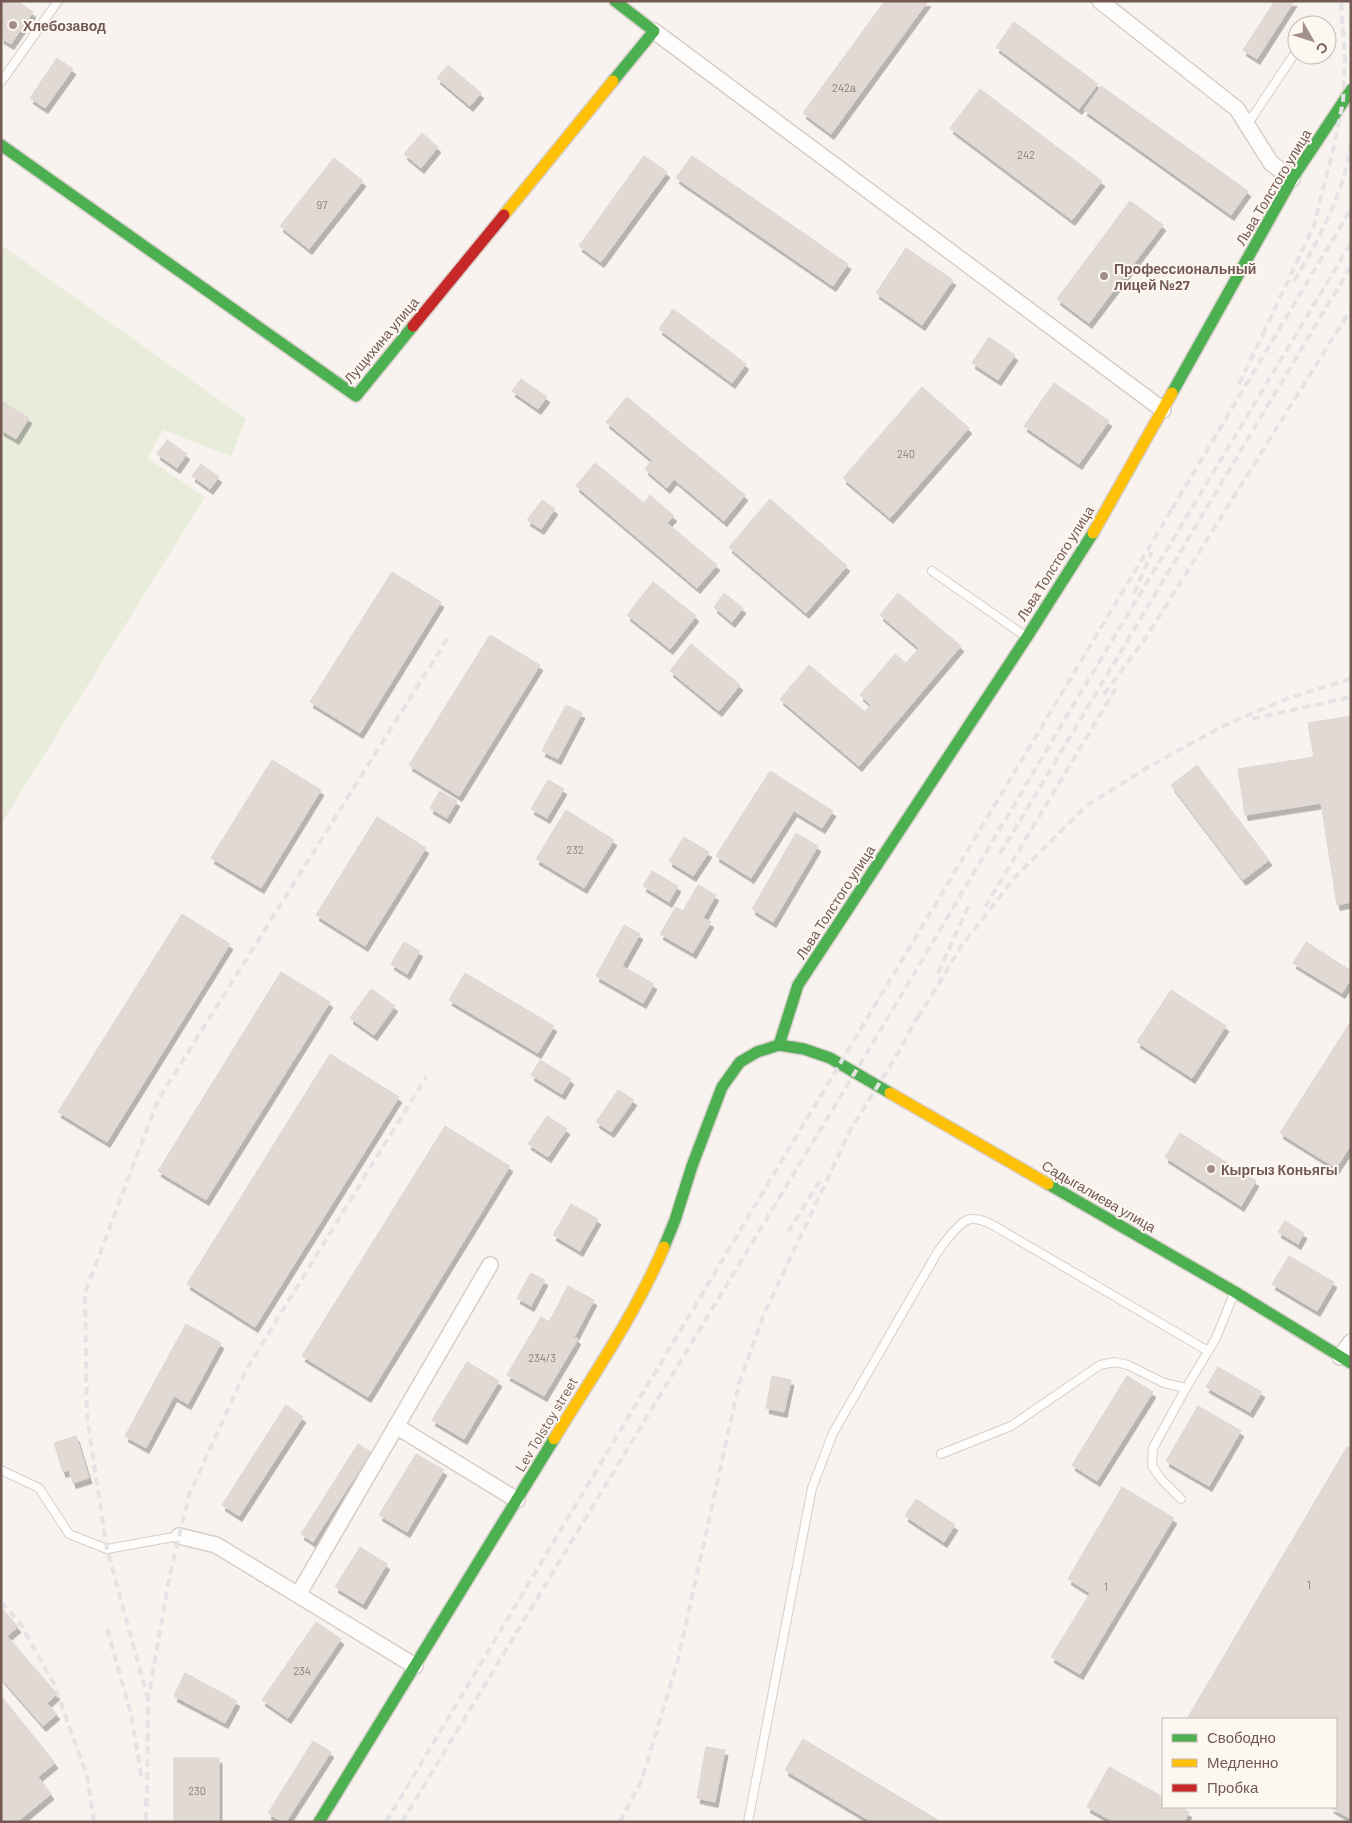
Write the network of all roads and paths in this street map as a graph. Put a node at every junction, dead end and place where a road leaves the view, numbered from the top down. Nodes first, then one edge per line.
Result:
1 (58, 1) edge
2 (614, 1) edge
3 (1100, 1) edge
4 (654, 31) junction
5 (1287, 65) edge
6 (1, 82) edge
7 (1351, 90) edge
8 (1247, 125) junction
9 (1, 145) edge
10 (1292, 179) junction
11 (1163, 410) junction
12 (932, 571) dead end
13 (1027, 637) junction
14 (779, 1045) junction
15 (490, 1265) dead end
16 (1235, 1292) junction
17 (1351, 1342) edge
18 (1208, 1351) junction
19 (1346, 1360) edge
20 (1186, 1388) junction
21 (396, 1426) junction
22 (942, 1454) dead end
23 (1, 1470) edge
24 (1181, 1499) dead end
25 (517, 1500) junction
26 (179, 1536) joint
27 (298, 1595) junction
28 (415, 1666) junction
29 (319, 1822) edge
30 (748, 1822) edge

1 - 6 lane
2 - 4 main road
3 - 8 street
4 - 9 main road, Лущихина улица
4 - 11 street
5 - 8 lane
7 - 10 main road, Льва Толстого улица
8 - 10 street
10 - 11 main road, Льва Толстого улица
11 - 13 main road, Льва Толстого улица
12 - 13 lane
13 - 14 main road, Льва Толстого улица
14 - 16 main road, Садыгалиева улица
14 - 25 main road, Lev Tolstoy street
15 - 21 street
16 - 18 lane
16 - 19 main road, Садыгалиева улица
17 - 19 street
18 - 20 lane
18 - 30 lane
20 - 22 lane
20 - 24 lane
21 - 25 street
21 - 27 street
23 - 26 lane
25 - 28 main road, Lev Tolstoy street
26 - 27 street
27 - 28 street
28 - 29 main road, Lev Tolstoy street

